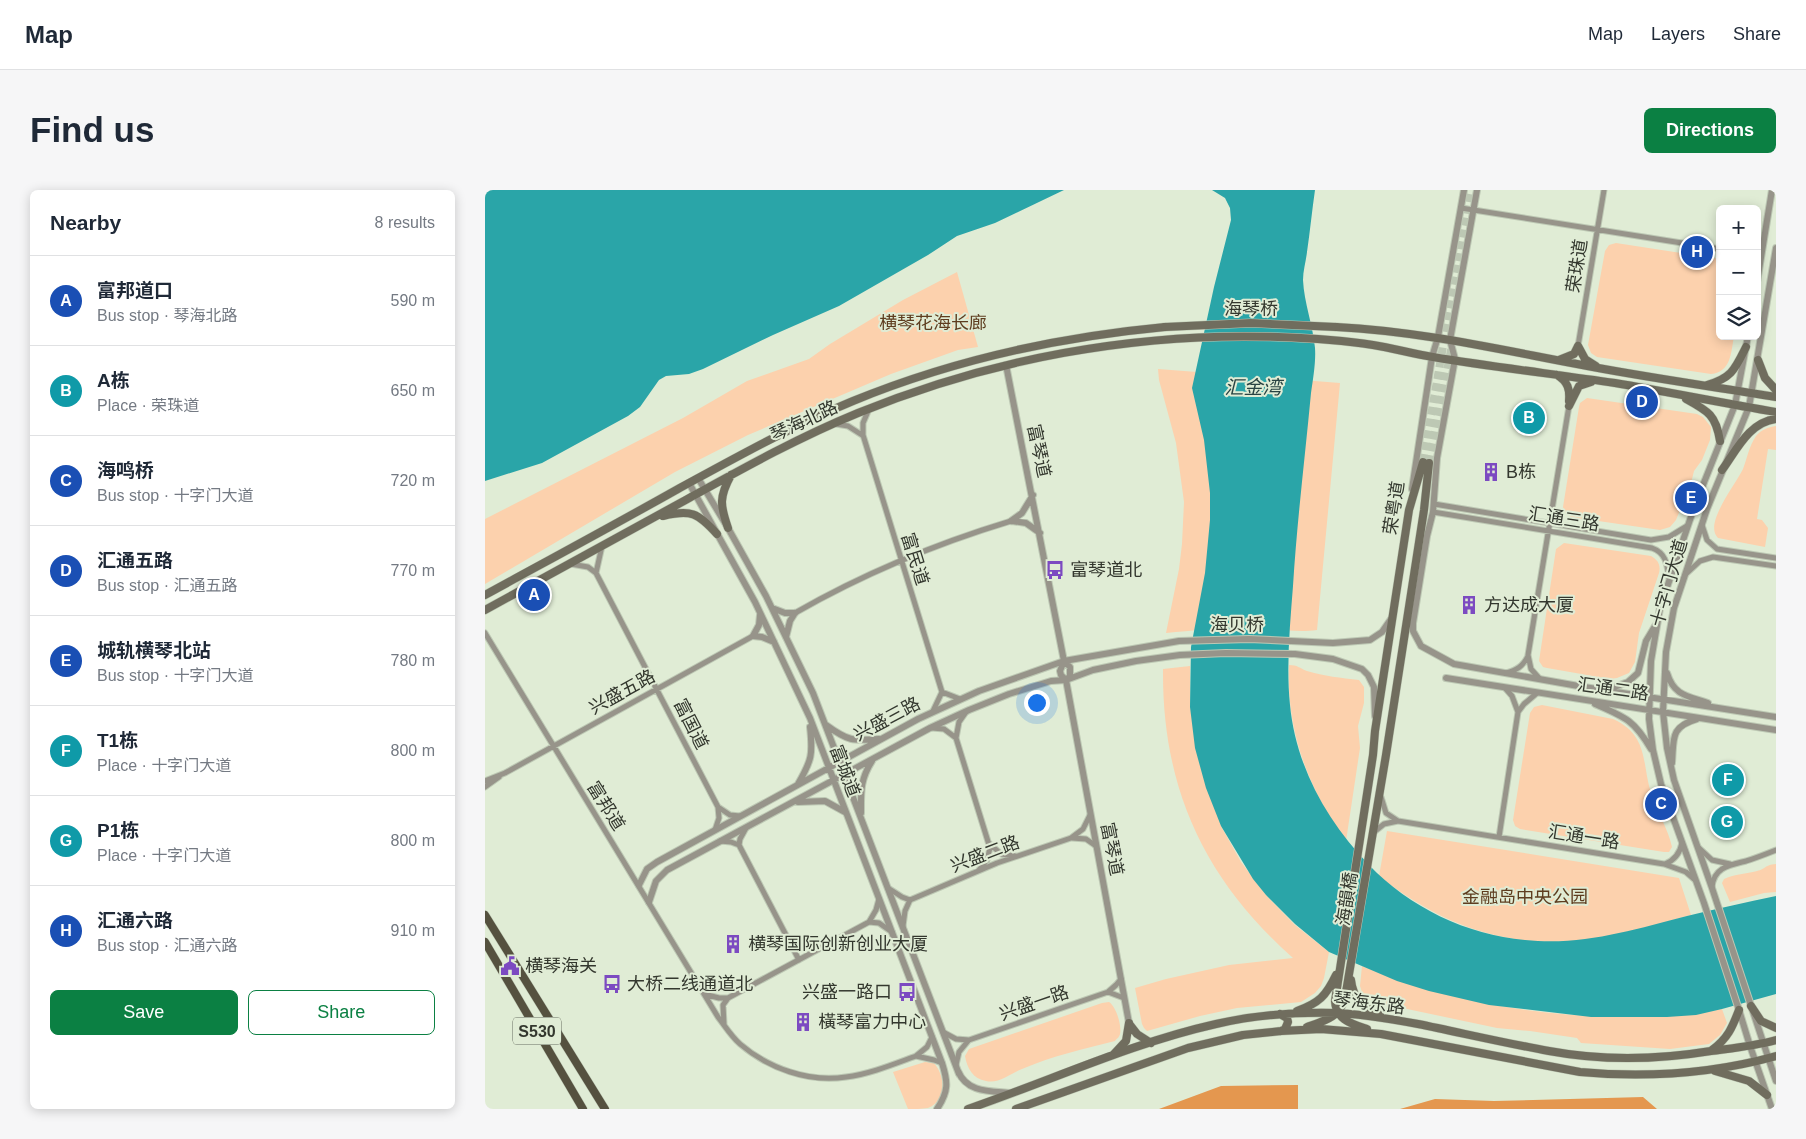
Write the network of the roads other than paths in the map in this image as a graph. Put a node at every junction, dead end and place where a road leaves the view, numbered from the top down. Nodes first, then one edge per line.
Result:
1 (1464, 190) edge
2 (1477, 190) edge
3 (1603, 190) edge
4 (1772, 190) edge
5 (1461, 208) junction
6 (1474, 210) junction
7 (1597, 230) junction
8 (1765, 236) junction
9 (1761, 240) edge
10 (1716, 248) edge
11 (1776, 248) edge
12 (1761, 258) edge
13 (1776, 273) edge
14 (1771, 282) junction
15 (1165, 326) joint
16 (1438, 337) junction
17 (1166, 340) joint
18 (1451, 340) junction
19 (1748, 340) edge
20 (1578, 346) junction
21 (1747, 347) junction
22 (1432, 357) junction
23 (1455, 360) junction
24 (1557, 360) junction
25 (1758, 360) junction
26 (1006, 365) junction
27 (1602, 369) junction
28 (1555, 374) junction
29 (1597, 381) junction
30 (1705, 386) junction
31 (1776, 390) edge
32 (1739, 391) junction
33 (1752, 393) junction
34 (1680, 396) junction
35 (1776, 397) edge
36 (1735, 405) junction
37 (1569, 406) junction
38 (1749, 407) junction
39 (869, 408) junction
40 (1776, 412) edge
41 (1776, 419) edge
42 (832, 424) junction
43 (863, 435) junction
44 (1720, 441) junction
45 (1722, 470) junction
46 (731, 475) junction
47 (698, 478) junction
48 (689, 483) junction
49 (704, 490) junction
50 (696, 494) junction
51 (1033, 495) junction
52 (1434, 504) junction
53 (1409, 510) junction
54 (1433, 512) junction
55 (653, 518) junction
56 (1011, 521) junction
57 (1550, 523) junction
58 (1702, 524) junction
59 (1687, 526) junction
60 (728, 528) junction
61 (1548, 531) junction
62 (1040, 533) junction
63 (717, 534) junction
64 (602, 546) junction
65 (1776, 558) edge
66 (900, 560) junction
67 (569, 564) junction
68 (1776, 566) edge
69 (596, 573) junction
70 (1685, 575) junction
71 (1669, 579) junction
72 (485, 595) edge
73 (772, 608) junction
74 (485, 612) edge
75 (1393, 612) junction
76 (760, 614) junction
77 (795, 614) junction
78 (1656, 625) junction
79 (485, 632) edge
80 (753, 636) junction
81 (787, 637) junction
82 (1179, 642) joint
83 (775, 643) junction
84 (1180, 655) joint
85 (1528, 655) junction
86 (1064, 661) junction
87 (1665, 667) junction
88 (1498, 672) junction
89 (1446, 678) dead end
90 (1541, 679) junction
91 (1067, 680) junction
92 (1505, 688) junction
93 (657, 689) junction
94 (1607, 690) junction
95 (942, 692) junction
96 (1537, 693) junction
97 (1649, 696) junction
98 (960, 699) junction
99 (1663, 699) junction
100 (1587, 700) junction
101 (969, 710) junction
102 (1649, 710) junction
103 (1729, 710) junction
104 (933, 711) junction
105 (1518, 712) junction
106 (1663, 712) junction
107 (1776, 717) edge
108 (809, 718) junction
109 (1700, 718) junction
110 (825, 725) junction
111 (930, 728) junction
112 (1776, 730) edge
113 (1375, 731) junction
114 (883, 738) junction
115 (956, 738) junction
116 (553, 746) junction
117 (1653, 752) junction
118 (873, 760) junction
119 (839, 761) junction
120 (828, 767) junction
121 (1671, 769) junction
122 (505, 772) junction
123 (845, 775) junction
124 (485, 781) edge
125 (833, 781) junction
126 (798, 784) junction
127 (485, 787) edge
128 (1380, 792) junction
129 (794, 802) junction
130 (718, 807) junction
131 (845, 813) junction
132 (1090, 815) junction
133 (740, 816) junction
134 (862, 819) junction
135 (1399, 821) junction
136 (746, 828) junction
137 (715, 830) junction
138 (1361, 831) joint
139 (1373, 833) junction
140 (1499, 837) junction
141 (1071, 838) junction
142 (720, 841) junction
143 (1683, 842) junction
144 (990, 843) junction
145 (739, 846) junction
146 (1096, 846) junction
147 (1698, 847) junction
148 (1776, 850) edge
149 (1017, 856) junction
150 (1664, 864) junction
151 (1730, 864) junction
152 (978, 871) junction
153 (1696, 882) junction
154 (639, 885) junction
155 (888, 888) junction
156 (1712, 888) junction
157 (879, 898) junction
158 (910, 900) junction
159 (649, 902) junction
160 (485, 915) edge
161 (869, 922) junction
162 (903, 927) junction
163 (892, 932) junction
164 (485, 942) edge
165 (799, 960) junction
166 (1339, 969) junction
167 (1351, 971) junction
168 (1121, 979) junction
169 (1108, 992) junction
170 (704, 994) junction
171 (728, 998) junction
172 (1124, 998) junction
173 (1751, 1006) junction
174 (1739, 1010) junction
175 (1338, 1013) junction
176 (1279, 1014) junction
177 (1291, 1014) junction
178 (1388, 1019) junction
179 (1129, 1023) junction
180 (724, 1025) junction
181 (1776, 1028) edge
182 (1301, 1030) junction
183 (1281, 1031) junction
184 (943, 1032) junction
185 (1381, 1034) junction
186 (932, 1037) junction
187 (969, 1040) junction
188 (1776, 1040) edge
189 (1151, 1043) junction
190 (1763, 1043) junction
191 (1750, 1046) junction
192 (1710, 1051) junction
193 (916, 1056) junction
194 (1110, 1057) junction
195 (1772, 1057) edge
196 (1755, 1062) junction
197 (942, 1063) junction
198 (956, 1066) junction
199 (1713, 1070) junction
200 (1776, 1081) edge
201 (1011, 1093) junction
202 (1767, 1095) junction
203 (583, 1109) edge
204 (605, 1109) edge
205 (937, 1109) edge
206 (968, 1109) edge
207 (1016, 1109) edge
208 (1772, 1109) edge

1 - 5 street, 荣粤道
2 - 6 street
3 - 7 street, 荣珠道
4 - 8 street
5 - 6 street
5 - 16 street, 荣粤道
6 - 7 street
6 - 18 street
7 - 10 street
7 - 20 street, 荣珠道
8 - 9 street
8 - 12 street
11 - 14 street, 十字门大道
13 - 14 street
14 - 25 street, 十字门大道
15 - 16 main road, 海琴桥, bridge
15 - 47 main road, 琴海北路
16 - 18 main road, 海琴桥
16 - 22 street, 荣粤道
17 - 22 main road, 海琴桥
17 - 26 main road, 琴海北路
18 - 23 street
18 - 24 main road, 海琴桥
19 - 21 street, 十字门大道
20 - 24 main road
20 - 27 main road
21 - 30 main road
21 - 32 street, 十字门大道
22 - 23 main road, 海琴桥
22 - 53 street, 荣粤道
23 - 28 main road, 海琴桥
23 - 52 street
24 - 27 main road, 海琴桥
25 - 31 main road
25 - 33 street, 十字门大道
26 - 39 main road, 琴海北路
26 - 51 street, 富琴道
27 - 30 main road, 海琴桥
28 - 29 main road, 海琴桥
28 - 37 main road
29 - 34 main road
29 - 37 main road
30 - 32 main road, 海琴桥
32 - 33 main road, 海琴桥
32 - 36 street, 十字门大道
33 - 35 main road, 海琴桥
33 - 38 street, 十字门大道
34 - 36 main road
34 - 44 main road
36 - 38 main road
36 - 44 street, 十字门大道
37 - 57 street
38 - 40 main road
38 - 45 street, 十字门大道
39 - 42 main road, 琴海北路
39 - 43 street
41 - 45 main road
42 - 43 street
42 - 46 main road, 琴海北路
43 - 66 street, 富民道
44 - 59 street, 十字门大道
45 - 58 street, 十字门大道
46 - 49 main road, 琴海北路
46 - 60 main road
47 - 48 main road, 琴海北路
47 - 49 street, 富城道
48 - 50 street, 富城道
48 - 72 main road, 琴海北路
49 - 50 main road, 琴海北路
49 - 60 street, 富城道
50 - 55 main road, 琴海北路
50 - 63 street, 富城道
51 - 56 street
51 - 62 street, 富琴道
52 - 54 street
52 - 57 street, 汇通三路
53 - 75 main road, 荣粤道
53 - 128 main road, 荣粤道
54 - 61 street, 汇通三路
54 - 88 street, 汇通二路
55 - 63 main road
55 - 64 main road, 琴海北路
56 - 62 street
56 - 66 street
57 - 59 street, 汇通三路
57 - 61 street
58 - 65 street
58 - 70 street, 十字门大道
59 - 71 street, 十字门大道
60 - 73 street, 富城道
61 - 71 street, 汇通三路
61 - 85 street
62 - 86 street, 富琴道
63 - 76 street, 富城道
64 - 67 main road, 琴海北路
64 - 69 street
66 - 77 street
66 - 95 street, 富民道
67 - 69 street
67 - 74 main road, 琴海北路
68 - 70 street
69 - 93 street, 富国道
70 - 87 street, 十字门大道
71 - 78 street, 十字门大道
73 - 77 street
73 - 81 street, 富城道
75 - 82 street, 海贝桥
75 - 113 main road, 荣粤道
76 - 80 street
76 - 83 street, 富城道
77 - 81 street
78 - 94 street
78 - 97 street, 十字门大道
79 - 116 street, 富邦道
80 - 83 street
80 - 93 street, 兴盛五路
81 - 110 street, 富城道
82 - 86 street, 兴盛三路
83 - 108 street, 富城道
84 - 91 street, 兴盛三路
84 - 113 street, 海贝桥
85 - 88 street
85 - 90 street
86 - 91 street
86 - 91 street
86 - 98 street, 兴盛三路
87 - 99 street, 十字门大道
87 - 103 street
88 - 90 street, 汇通二路
89 - 92 street, 汇通二路
90 - 94 street, 汇通二路
91 - 101 street, 兴盛三路
91 - 132 street, 富琴道
92 - 96 street, 汇通二路
92 - 105 street
93 - 116 street, 兴盛五路
93 - 130 street, 富国道
94 - 97 street, 汇通二路
95 - 98 street
95 - 104 street
96 - 100 street, 汇通二路
96 - 105 street
97 - 99 street, 汇通二路
97 - 102 street, 十字门大道
98 - 104 street, 兴盛三路
99 - 103 street, 汇通二路
99 - 106 street, 十字门大道
100 - 102 street, 汇通二路
100 - 117 street
101 - 111 street, 兴盛三路
101 - 115 street
102 - 106 street, 汇通二路
102 - 117 street, 十字门大道
103 - 107 street, 汇通二路
104 - 114 street, 兴盛三路
105 - 140 street
106 - 109 street, 汇通二路
106 - 121 street, 十字门大道
108 - 120 street, 富城道
108 - 126 street
109 - 112 street, 汇通二路
109 - 121 street
110 - 114 street
110 - 119 street, 富城道
111 - 115 street
111 - 118 street, 兴盛三路
113 - 138 main road, 荣粤道
114 - 119 street, 兴盛三路
115 - 144 street
116 - 122 street, 兴盛五路
116 - 154 street, 富邦道
117 - 143 street, 十字门大道
118 - 123 street, 兴盛三路
118 - 134 street
119 - 120 street, 兴盛三路
119 - 123 street, 富城道
120 - 125 street, 富城道
120 - 126 street, 兴盛三路
121 - 147 street, 十字门大道
122 - 124 street
122 - 127 street
123 - 125 street, 兴盛三路
123 - 134 street, 富城道
125 - 129 street, 兴盛三路
125 - 131 street, 富城道
126 - 133 street, 兴盛三路
128 - 135 street
128 - 139 main road, 荣粤道
129 - 131 street
129 - 136 street, 兴盛三路
130 - 133 street
130 - 137 street
131 - 157 street, 富城道
132 - 141 street, 兴盛二路
132 - 146 street, 富琴道
133 - 137 street, 兴盛三路
134 - 155 street, 富城道
135 - 139 street
135 - 140 street, 汇通一路
136 - 142 street, 兴盛三路
136 - 145 street
137 - 154 street, 兴盛三路
138 - 166 main road, 海韻橋
139 - 167 main road, 海韻橋
140 - 150 street, 汇通一路
141 - 146 street
141 - 149 street, 兴盛二路
142 - 145 street
142 - 159 street, 兴盛三路
143 - 150 street
143 - 153 street, 十字门大道
144 - 149 street
144 - 152 street
145 - 165 street
146 - 168 street, 富琴道
147 - 151 street
147 - 156 street, 十字门大道
148 - 151 street
149 - 152 street, 兴盛二路
150 - 153 street, 汇通一路
151 - 156 street
152 - 158 street, 兴盛二路
153 - 174 street, 十字门大道
154 - 159 street, 富邦道
155 - 158 street
155 - 162 street, 富城道
156 - 173 street, 十字门大道
157 - 161 street
157 - 163 street, 富城道
158 - 162 street
159 - 170 street, 富邦道
160 - 204 main road, S530
161 - 163 street
161 - 165 street
162 - 184 street, 富城道
163 - 186 street, 富城道
164 - 203 main road, S530
165 - 171 street
166 - 175 main road, 海韻橋
166 - 177 main road
167 - 175 main road, 海韻橋
167 - 178 main road
168 - 169 street, 兴盛一路
168 - 172 street, 富琴道
169 - 172 street
169 - 187 street, 兴盛一路
170 - 171 street
170 - 180 street
171 - 180 street
172 - 179 street, 富琴道
173 - 181 main road
173 - 190 street
174 - 191 street
174 - 192 main road
175 - 177 main road, 琴海东路
175 - 178 main road, 琴海东路
175 - 182 main road
175 - 185 main road
176 - 177 main road, 琴海东路
176 - 183 main road
176 - 189 main road, 琴海东路
178 - 192 main road, 琴海东路
179 - 189 main road
179 - 194 main road
180 - 193 street
182 - 183 main road, 琴海东路
182 - 185 main road, 琴海东路
183 - 207 main road, 琴海东路
184 - 187 street
184 - 198 street, 富城道
185 - 199 main road, 琴海东路
186 - 193 street
186 - 197 street, 富城道
187 - 198 street
188 - 190 main road, 琴海东路
189 - 194 main road, 琴海东路
190 - 191 main road, 琴海东路
190 - 195 street
191 - 192 main road, 琴海东路
191 - 196 street
193 - 197 street
194 - 201 main road, 琴海东路
195 - 196 main road, 琴海东路
195 - 200 street
196 - 199 main road, 琴海东路
196 - 202 street
197 - 205 street, 富城道
198 - 201 street, 富城道
199 - 202 main road
201 - 206 main road, 琴海东路
202 - 208 street

